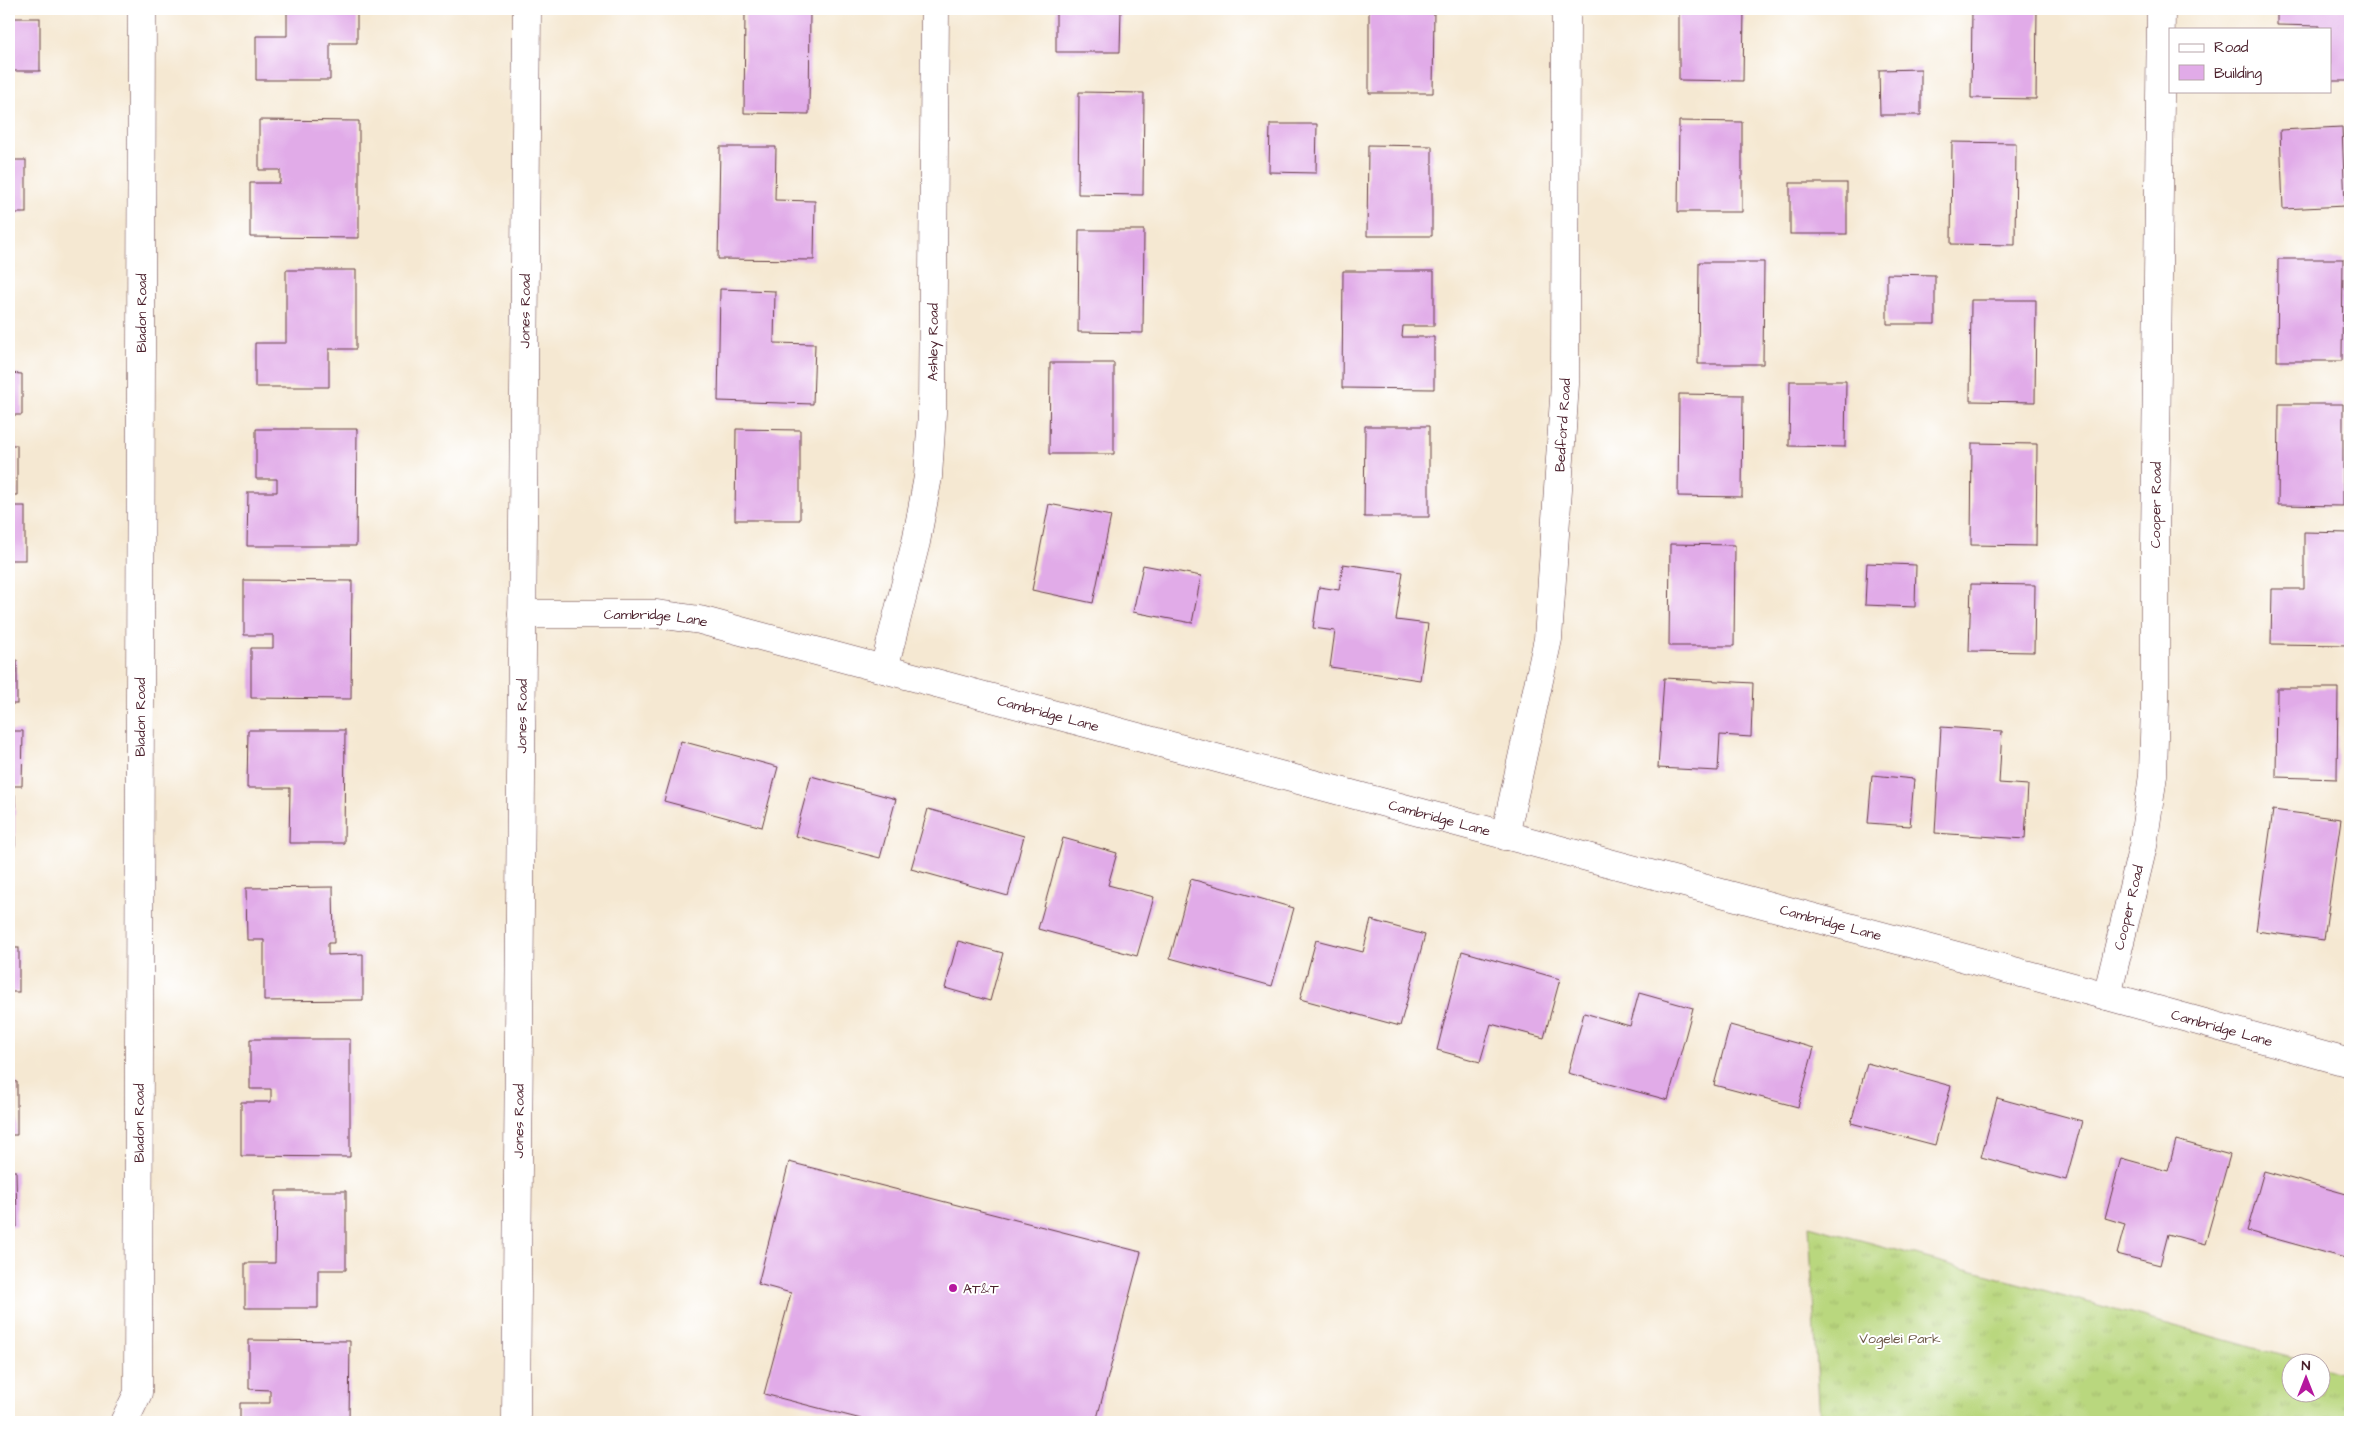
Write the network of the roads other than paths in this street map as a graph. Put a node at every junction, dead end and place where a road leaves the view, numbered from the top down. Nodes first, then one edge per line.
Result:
1 (142, 9) edge
2 (527, 9) edge
3 (935, 9) edge
4 (1566, 9) edge
5 (2161, 9) edge
6 (522, 614) junction
7 (884, 670) junction
8 (1505, 836) junction
9 (2107, 996) junction
10 (2350, 1063) edge
11 (124, 1422) edge
12 (516, 1422) edge

1 - 11 street, Bladon Road
2 - 6 street, Jones Road
3 - 7 street, Ashley Road
4 - 8 street, Bedford Road
5 - 9 street, Cooper Road
6 - 7 street, Cambridge Lane
6 - 12 street, Jones Road
7 - 8 street, Cambridge Lane
8 - 9 street, Cambridge Lane
9 - 10 street, Cambridge Lane

